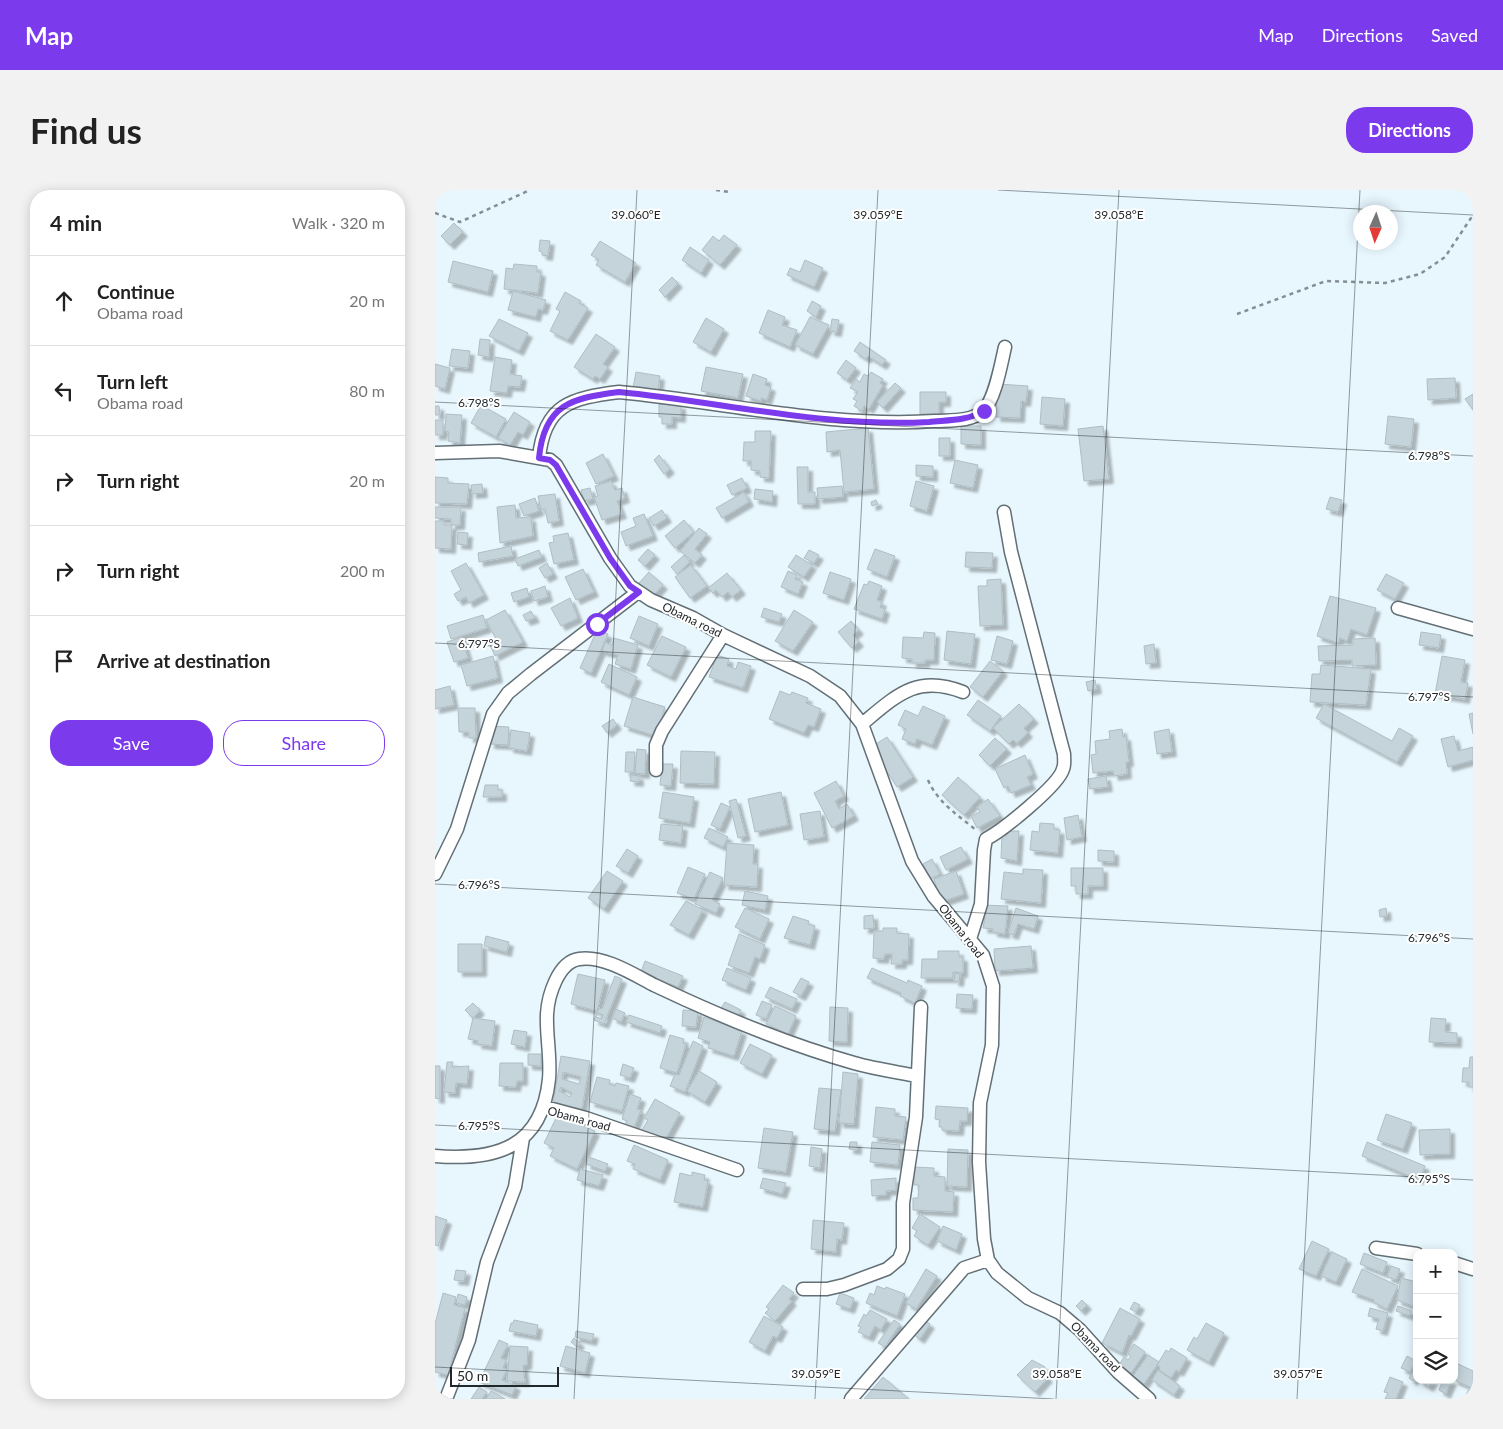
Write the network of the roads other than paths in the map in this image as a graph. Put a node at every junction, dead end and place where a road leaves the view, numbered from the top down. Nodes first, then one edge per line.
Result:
1 (1005, 347) dead end
2 (435, 453) edge
3 (539, 458) junction
4 (1004, 512) dead end
5 (639, 592) junction
6 (1398, 608) dead end
7 (1473, 629) edge
8 (723, 635) junction
9 (963, 692) dead end
10 (862, 724) junction
11 (656, 770) dead end
12 (435, 874) edge
13 (970, 939) junction
14 (921, 1007) dead end
15 (917, 1076) junction
16 (545, 1107) junction
17 (523, 1138) junction
18 (435, 1156) edge
19 (737, 1170) dead end
20 (1376, 1248) dead end
21 (1413, 1253) edge
22 (988, 1260) junction
23 (1458, 1264) edge
24 (1473, 1269) edge
25 (803, 1289) dead end
26 (447, 1399) edge
27 (851, 1399) edge
28 (1149, 1399) edge

1 - 3 street
2 - 3 street, Obama road
3 - 5 street, Obama road
4 - 13 street
5 - 8 street, Obama road
5 - 12 street
6 - 7 street
8 - 10 street, Obama road
8 - 11 street
9 - 10 street
10 - 13 street, Obama road
13 - 22 street, Obama road
14 - 15 street
15 - 16 street
15 - 25 street
16 - 17 street, Obama road
16 - 19 street, Obama road
17 - 18 street, Obama road
17 - 26 street
20 - 21 street
22 - 27 street
22 - 28 street, Obama road
23 - 24 street

